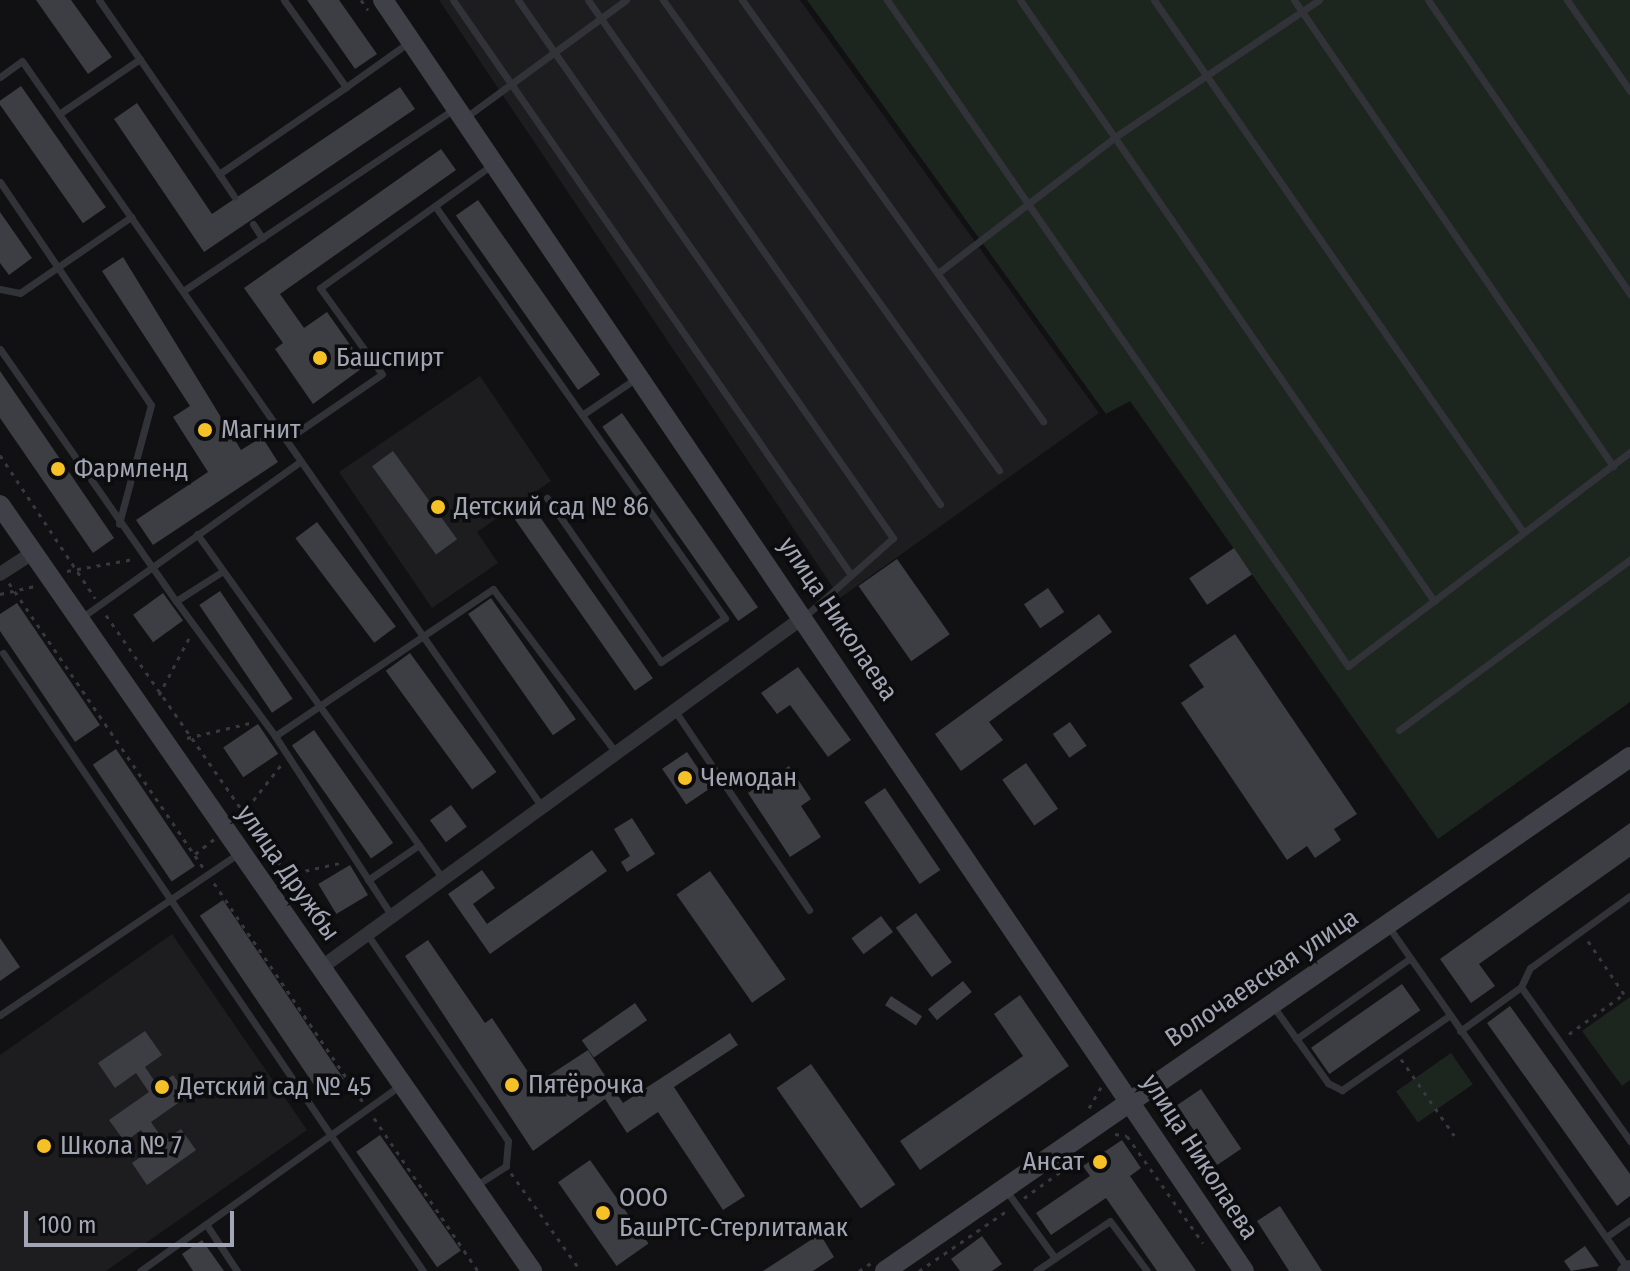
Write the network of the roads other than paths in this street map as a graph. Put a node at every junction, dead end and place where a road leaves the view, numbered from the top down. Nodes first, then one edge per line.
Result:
1 (99, 0) edge
2 (284, 0) edge
3 (453, 0) edge
4 (518, 0) edge
5 (588, 0) edge
6 (626, 0) edge
7 (663, 0) edge
8 (742, 0) edge
9 (887, 0) edge
10 (1020, 0) edge
11 (1154, 0) edge
12 (1294, 0) edge
13 (1319, 0) edge
14 (1428, 0) edge
15 (1567, 0) edge
16 (376, 6) edge
17 (1302, 12) junction
18 (601, 19) junction
19 (411, 40) junction
20 (555, 52) junction
21 (140, 59) junction
22 (1207, 76) junction
23 (0, 77) edge
24 (510, 85) junction
25 (346, 87) junction
26 (1630, 91) edge
27 (460, 112) junction
28 (59, 114) junction
29 (1115, 137) junction
30 (495, 163) junction
31 (219, 174) junction
32 (0, 182) edge
33 (234, 196) dead end
34 (1028, 204) junction
35 (435, 206) junction
36 (131, 217) junction
37 (253, 224) dead end
38 (262, 238) junction
39 (59, 266) junction
40 (938, 273) junction
41 (0, 289) edge
42 (183, 291) junction
43 (1630, 294) edge
44 (0, 349) edge
45 (640, 375) junction
46 (582, 415) junction
47 (1043, 421) dead end
48 (286, 440) junction
49 (1630, 452) edge
50 (301, 461) junction
51 (1613, 466) junction
52 (999, 470) dead end
53 (547, 498) dead end
54 (940, 504) dead end
55 (0, 505) edge
56 (119, 524) junction
57 (1523, 532) junction
58 (197, 534) junction
59 (32, 553) junction
60 (1630, 560) edge
61 (149, 566) junction
62 (223, 571) junction
63 (849, 572) junction
64 (1, 573) edge
65 (176, 601) junction
66 (1434, 601) junction
67 (805, 616) junction
68 (79, 619) junction
69 (420, 638) junction
70 (1, 652) edge
71 (324, 708) junction
72 (675, 711) junction
73 (1399, 730) dead end
74 (275, 736) junction
75 (616, 753) junction
76 (1630, 757) edge
77 (542, 807) junction
78 (419, 845) junction
79 (240, 852) junction
80 (443, 879) junction
81 (368, 880) junction
82 (1630, 896) edge
83 (171, 900) junction
84 (809, 910) dead end
85 (392, 916) junction
86 (1387, 925) junction
87 (367, 934) junction
88 (1409, 959) junction
89 (322, 967) junction
90 (1521, 987) junction
91 (1272, 1004) junction
92 (0, 1015) edge
93 (1449, 1016) junction
94 (1460, 1031) junction
95 (1296, 1039) junction
96 (403, 1083) junction
97 (1130, 1100) junction
98 (329, 1136) junction
99 (1630, 1141) edge
100 (474, 1187) junction
101 (1010, 1196) junction
102 (1630, 1220) edge
103 (206, 1224) junction
104 (1606, 1237) junction
105 (1055, 1258) junction
106 (881, 1264) edge
107 (1627, 1269) edge
108 (1242, 1270) edge
109 (140, 1271) edge
110 (237, 1271) edge
111 (423, 1271) edge
112 (532, 1271) edge
113 (1036, 1271) edge
114 (1147, 1271) edge

1 - 21 lane
2 - 25 lane
3 - 24 lane
4 - 20 lane
5 - 18 lane
6 - 18 lane
7 - 52 lane
8 - 40 lane
9 - 34 lane
10 - 29 lane
11 - 22 lane
12 - 17 lane
13 - 17 lane
14 - 43 lane
15 - 26 lane
16 - 19 main road, улица Николаева
17 - 22 lane
17 - 51 lane
18 - 20 lane
18 - 54 lane
19 - 25 lane
19 - 27 main road, улица Николаева
20 - 24 lane
20 - 63 lane
21 - 28 lane
21 - 31 lane
22 - 29 lane
22 - 57 lane
23 - 28 lane
24 - 27 lane
24 - 63 lane
25 - 31 lane
27 - 30 main road, улица Николаева
27 - 38 lane
28 - 36 lane
29 - 34 lane
29 - 66 lane
30 - 35 lane
30 - 45 main road, улица Николаева
31 - 33 lane
32 - 39 lane
34 - 40 lane
34 - 66 lane
35 - 46 lane
35 - 48 lane
36 - 39 lane
36 - 42 lane
37 - 38 lane
38 - 42 lane
39 - 41 lane
39 - 56 lane
40 - 47 lane
42 - 48 lane
44 - 56 lane
45 - 46 lane
45 - 67 main road, улица Николаева
46 - 53 lane
48 - 50 lane
49 - 51 lane
50 - 58 lane
50 - 69 lane
51 - 57 lane
55 - 59 main road, улица Дружбы
56 - 61 lane
57 - 66 lane
58 - 61 lane
58 - 62 lane
59 - 64 street
59 - 68 main road, улица Дружбы
60 - 73 lane
61 - 65 lane
61 - 68 lane
62 - 65 lane
62 - 71 lane
63 - 67 lane
65 - 74 lane
67 - 72 street
67 - 97 main road, улица Николаева
68 - 79 main road, улица Дружбы
69 - 71 lane
69 - 75 lane
69 - 77 lane
70 - 83 lane
71 - 74 lane
71 - 78 lane
72 - 75 street
72 - 84 lane
74 - 81 lane
75 - 77 street
76 - 86 main road, Волочаевская улица
77 - 80 street
78 - 80 lane
78 - 81 lane
79 - 83 lane
79 - 89 main road, улица Дружбы
80 - 85 street
81 - 85 lane
82 - 90 lane
83 - 92 lane
83 - 98 lane
85 - 87 street
86 - 88 lane
86 - 91 main road, Волочаевская улица
87 - 89 street
87 - 100 lane
88 - 93 lane
88 - 95 lane
89 - 96 main road, улица Дружбы
90 - 94 lane
90 - 99 lane
91 - 95 lane
91 - 97 main road, Волочаевская улица
93 - 94 lane
93 - 95 lane
94 - 104 lane
96 - 98 lane
96 - 100 main road, улица Дружбы
97 - 101 main road, Волочаевская улица
97 - 108 main road, улица Николаева
98 - 103 lane
98 - 111 lane
100 - 112 main road, улица Дружбы
101 - 105 lane
101 - 106 main road, Волочаевская улица
102 - 104 lane
103 - 109 lane
103 - 110 lane
104 - 107 lane
105 - 113 lane
105 - 114 lane

